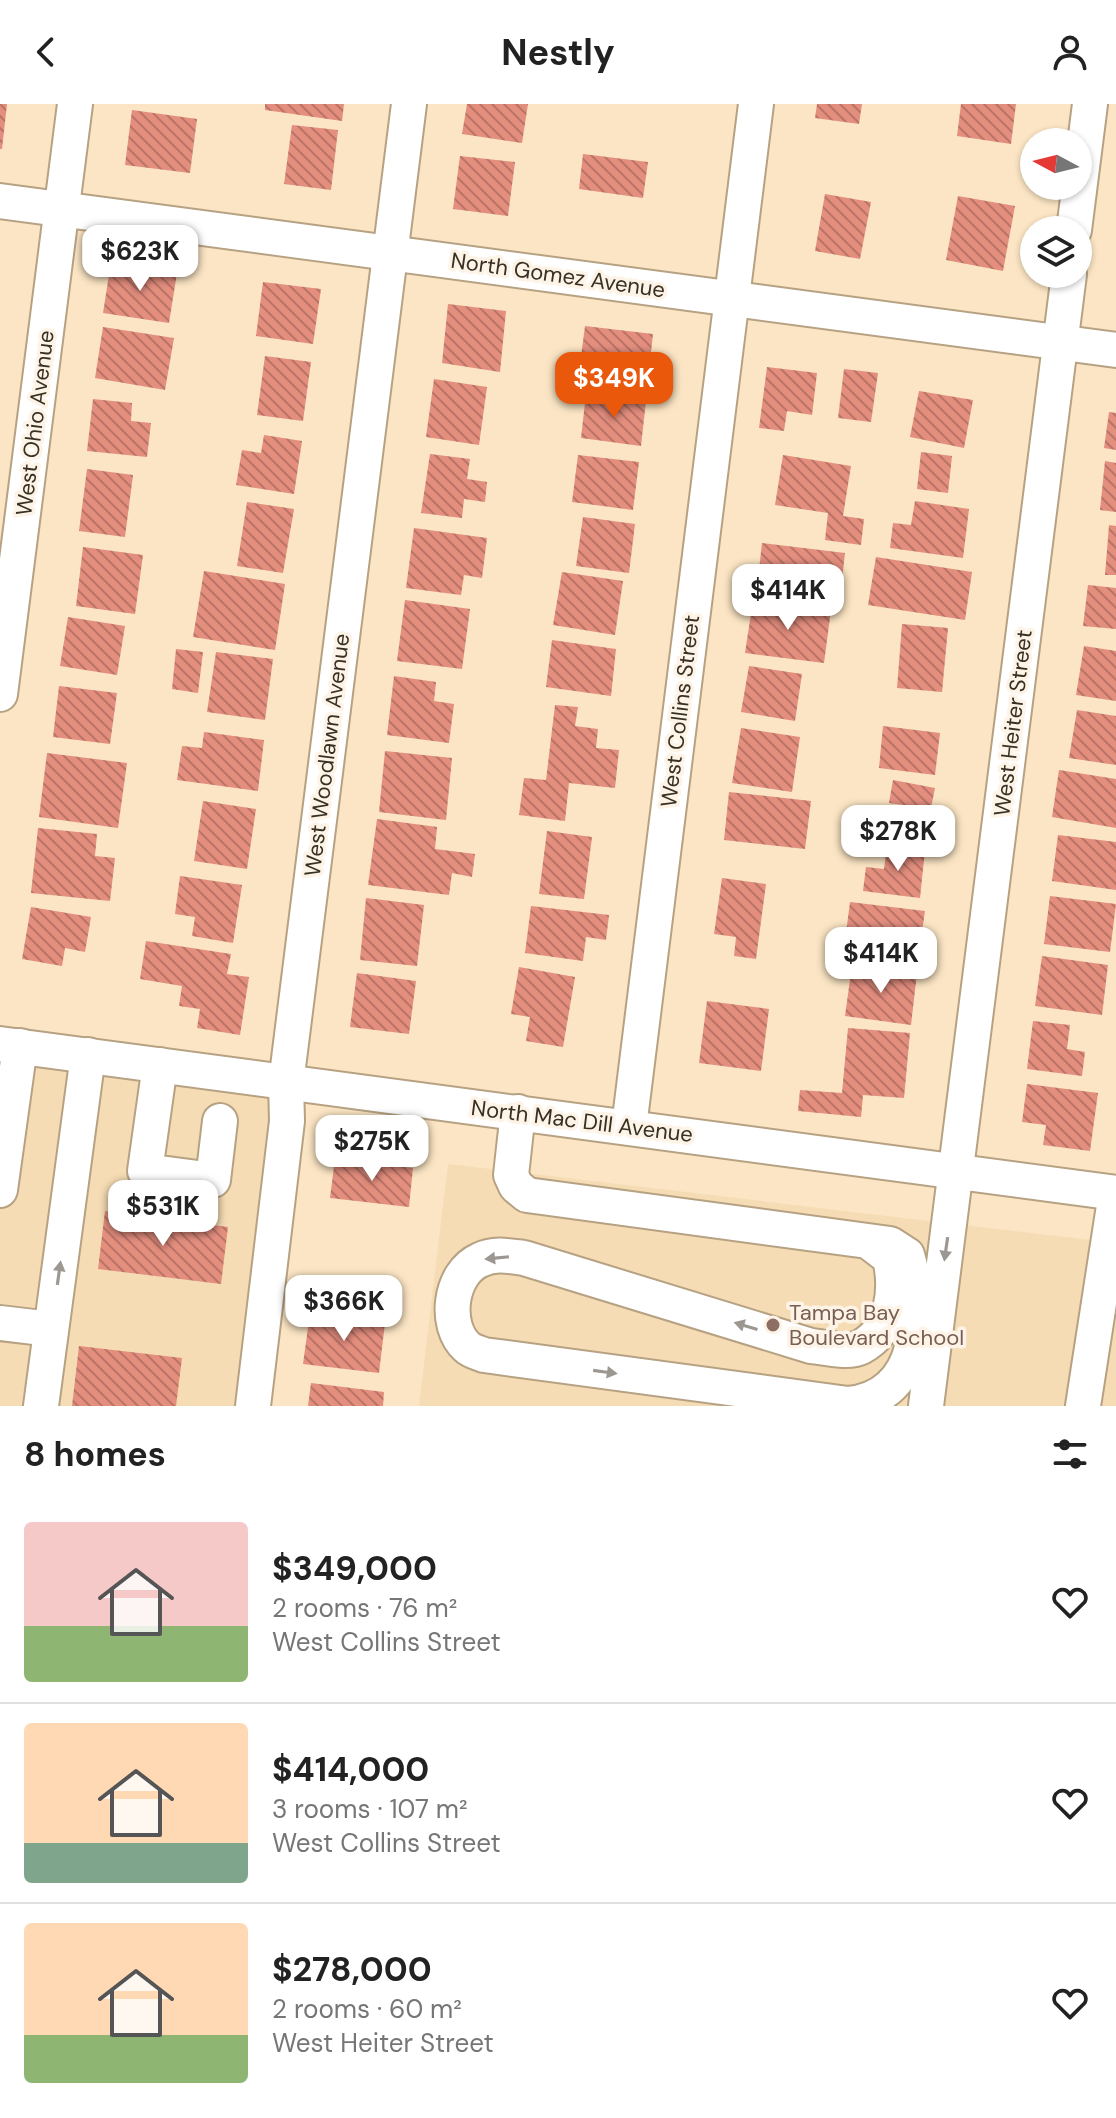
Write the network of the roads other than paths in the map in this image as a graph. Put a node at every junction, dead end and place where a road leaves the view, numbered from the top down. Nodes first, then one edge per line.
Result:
1 (75, 104) edge
2 (409, 104) edge
3 (756, 104) edge
4 (1090, 104) edge
5 (0, 201) edge
6 (62, 207) junction
7 (1076, 216) edge
8 (390, 252) junction
9 (1067, 288) edge
10 (731, 298) junction
11 (1060, 342) junction
12 (1116, 350) edge
13 (0, 694) edge
14 (10, 1045) edge
15 (88, 1055) junction
16 (160, 1065) junction
17 (286, 1083) junction
18 (518, 1112) junction
19 (220, 1121) dead end
20 (629, 1127) junction
21 (957, 1171) junction
22 (0, 1190) edge
23 (1116, 1193) edge
24 (869, 1242) junction
25 (0, 1323) edge
26 (51, 1329) junction
27 (41, 1406) edge
28 (253, 1406) edge
29 (926, 1406) edge
30 (1083, 1406) edge

1 - 6 street, West Ohio Avenue
2 - 8 street, West Woodlawn Avenue
3 - 10 street, West Collins Street
4 - 7 street
5 - 6 street, North Gomez Avenue
6 - 8 street, North Gomez Avenue
6 - 13 street, West Ohio Avenue
8 - 10 street, North Gomez Avenue
8 - 17 street, West Woodlawn Avenue
9 - 11 street, West Heiter Street
10 - 11 street, North Gomez Avenue
10 - 20 street, West Collins Street
11 - 12 street, North Gomez Avenue
11 - 21 street, West Heiter Street
14 - 15 street, North Mac Dill Avenue
14 - 22 street
15 - 16 street, North Mac Dill Avenue
26 -> 15 street
16 - 17 street, North Mac Dill Avenue
16 - 19 street
17 - 18 street, North Mac Dill Avenue
17 - 28 street, West Woodlawn Avenue
18 - 20 street, North Mac Dill Avenue
18 - 24 street
20 - 21 street, North Mac Dill Avenue
21 - 23 street, North Mac Dill Avenue
21 -> 29 street, West Heiter Street
23 - 30 street
24 -> 24 street
25 - 26 street
26 - 27 street

